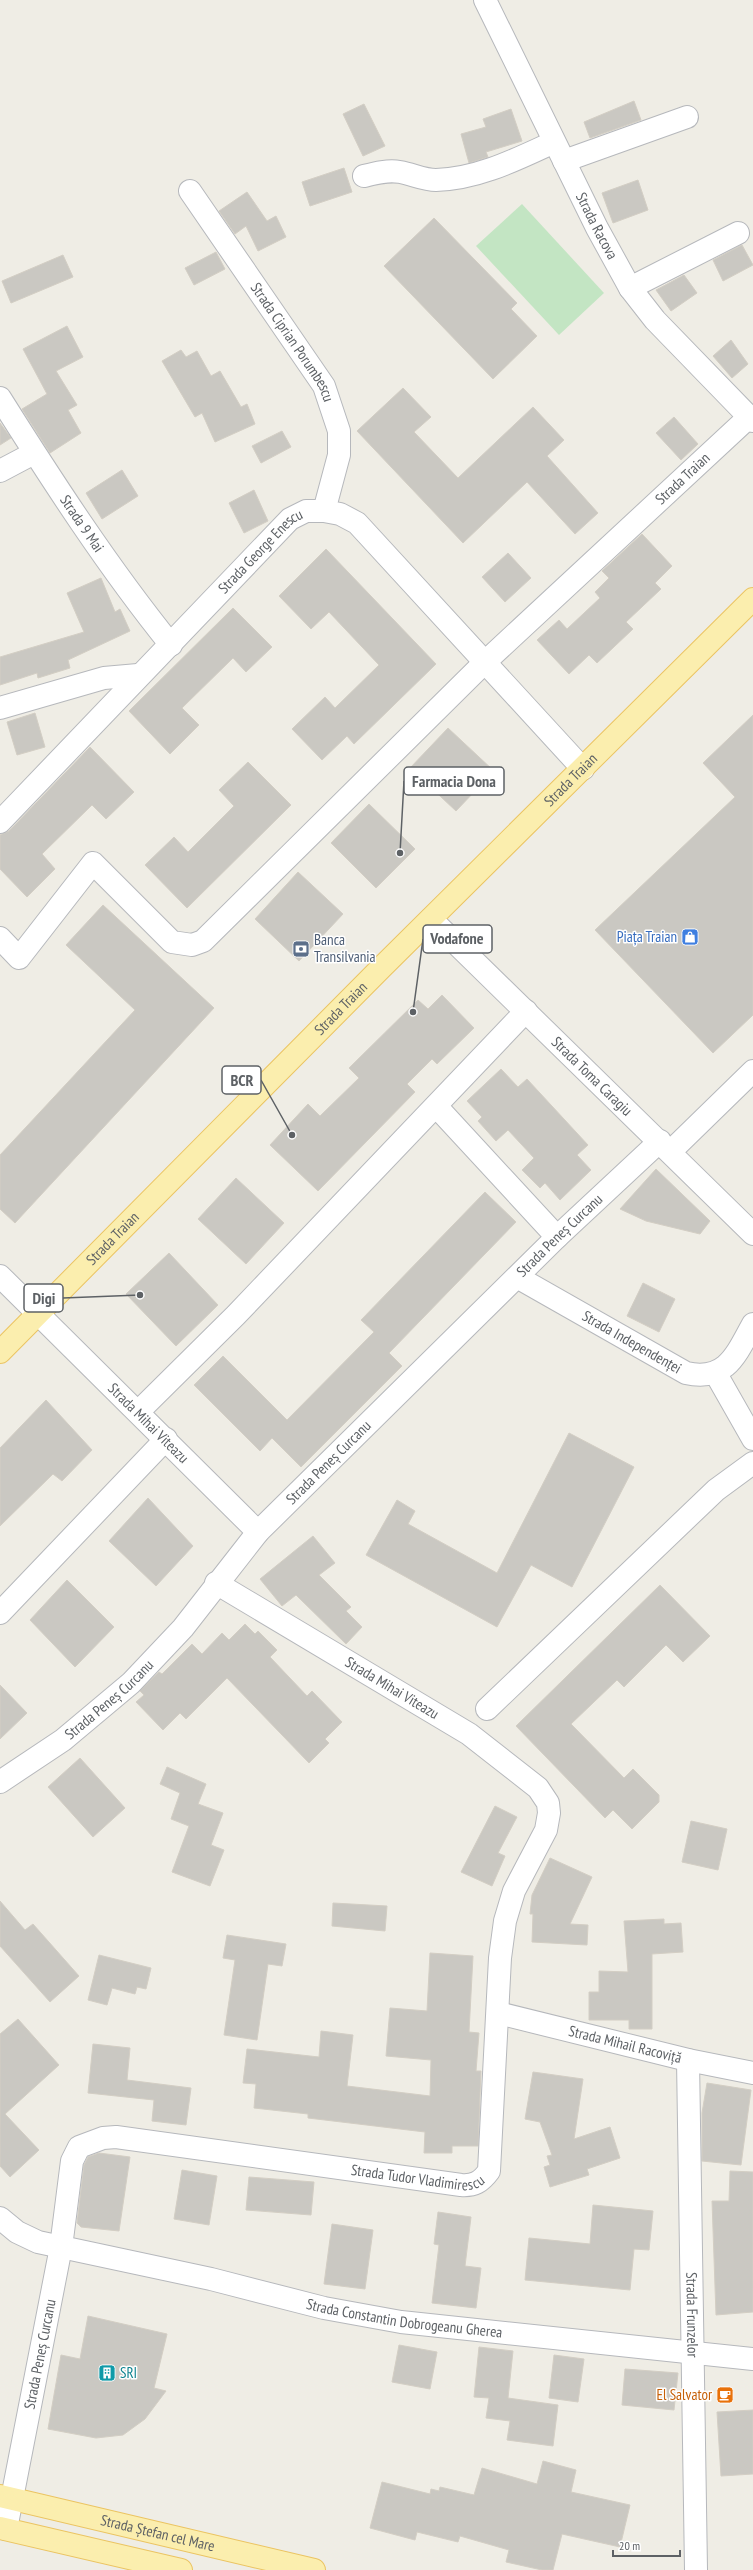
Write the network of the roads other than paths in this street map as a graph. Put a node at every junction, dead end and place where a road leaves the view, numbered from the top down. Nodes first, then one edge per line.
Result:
1 (484, 0) edge
2 (687, 116) dead end
3 (554, 142) junction
4 (564, 161) junction
5 (364, 176) dead end
6 (190, 191) dead end
7 (738, 233) dead end
8 (630, 288) junction
9 (0, 398) edge
10 (751, 419) edge
11 (34, 452) junction
12 (0, 471) edge
13 (324, 511) junction
14 (753, 599) edge
15 (171, 645) junction
16 (484, 663) junction
17 (138, 675) junction
18 (0, 708) edge
19 (583, 769) junction
20 (0, 822) edge
21 (431, 919) junction
22 (0, 938) edge
23 (526, 1011) junction
24 (753, 1072) edge
25 (436, 1106) junction
26 (665, 1146) junction
27 (753, 1234) edge
28 (557, 1237) junction
29 (0, 1276) edge
30 (517, 1277) junction
31 (39, 1312) junction
32 (753, 1324) edge
33 (0, 1352) edge
34 (716, 1374) junction
35 (138, 1412) junction
36 (166, 1439) junction
37 (753, 1439) edge
38 (753, 1463) edge
39 (258, 1532) junction
40 (216, 1583) junction
41 (0, 1613) edge
42 (487, 1709) dead end
43 (0, 1782) edge
44 (550, 1813) joint
45 (498, 2013) junction
46 (688, 2060) junction
47 (753, 2073) edge
48 (0, 2218) edge
49 (61, 2246) junction
50 (691, 2352) junction
51 (753, 2359) edge
52 (6, 2497) edge
53 (3, 2528) edge
54 (181, 2570) edge
55 (314, 2570) edge
56 (696, 2570) edge

1 - 3 street, Strada Racova
2 - 4 street
3 - 4 street, Strada Racova
3 - 5 street
4 - 8 street, Strada Racova
6 - 13 street, Strada Ciprian Porumbescu
7 - 8 street
8 - 10 street, Strada Racova
9 - 11 street, Strada 9 Mai
10 - 16 street, Strada Traian
11 - 12 street
11 - 15 street, Strada 9 Mai
13 - 15 street, Strada George Enescu
13 - 16 street, Strada George Enescu
14 - 19 main road, Strada Traian
15 - 17 street, Strada George Enescu
16 - 19 street, Strada George Enescu
16 - 22 street, Strada Traian
17 - 18 street
17 - 20 street, Strada George Enescu
19 - 21 main road, Strada Traian
21 - 23 street, Strada Toma Caragiu
21 - 31 main road, Strada Traian
23 - 25 street
23 - 26 street, Strada Toma Caragiu
24 - 26 street, Strada Peneș Curcanu
25 - 28 street
25 - 35 street
26 - 27 street, Strada Toma Caragiu
26 - 28 street, Strada Peneș Curcanu
28 - 30 street, Strada Peneș Curcanu
29 - 31 street, Strada Mihai Viteazu
30 - 34 street, Strada Independenței
30 - 39 street, Strada Peneș Curcanu
31 - 33 main road, Strada Traian
31 - 35 street, Strada Mihai Viteazu
32 - 34 street
34 - 37 street
35 - 36 street, Strada Mihai Viteazu
36 - 39 street, Strada Mihai Viteazu
36 - 41 street
38 - 42 street
39 - 40 street, Strada Peneș Curcanu
40 - 43 street, Strada Peneș Curcanu
40 - 44 street, Strada Mihai Viteazu
44 - 45 street, Strada Tudor Vladimirescu
45 - 46 street, Strada Mihail Racoviță
45 - 49 street, Strada Tudor Vladimirescu
46 - 47 street, Strada Mihail Racoviță
46 - 50 street, Strada Frunzelor
48 - 49 street
49 - 50 street, Strada Constantin Dobrogeanu Gherea
49 - 52 street, Strada Peneș Curcanu
50 - 51 street, Strada Constantin Dobrogeanu Gherea
50 - 56 street, Strada Frunzelor
52 - 53 street, Strada Peneș Curcanu
52 - 55 main road, Strada Ștefan cel Mare
53 - 54 main road, Strada Ștefan cel Mare

